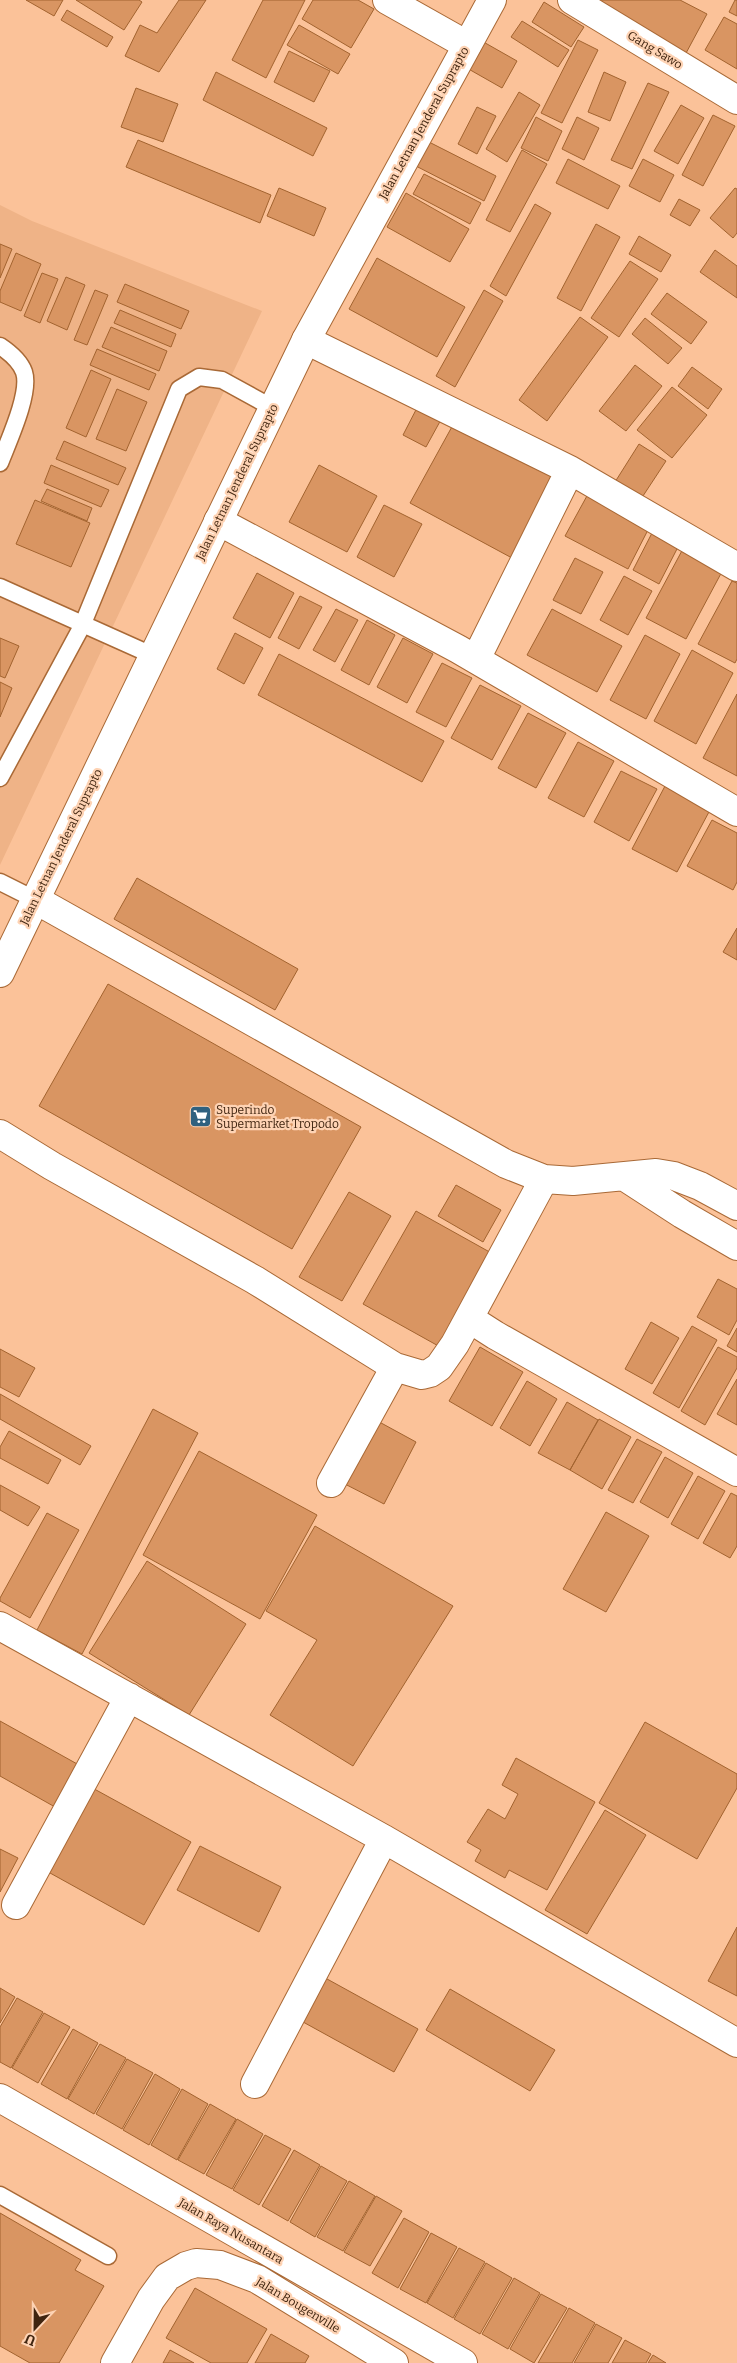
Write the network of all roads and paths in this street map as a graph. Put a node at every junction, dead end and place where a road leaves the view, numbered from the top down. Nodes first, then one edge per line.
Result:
1 (387, 0) edge
2 (492, 0) edge
3 (572, 0) edge
4 (466, 46) junction
5 (737, 100) edge
6 (306, 340) junction
7 (0, 346) edge
8 (273, 408) junction
9 (0, 463) edge
10 (570, 470) junction
11 (218, 521) junction
12 (737, 567) edge
13 (0, 587) edge
14 (82, 626) junction
15 (154, 656) junction
16 (476, 659) junction
17 (0, 778) edge
18 (737, 812) edge
19 (0, 882) edge
20 (36, 900) junction
21 (0, 973) edge
22 (0, 1134) edge
23 (625, 1177) junction
24 (544, 1179) junction
25 (737, 1206) edge
26 (737, 1246) edge
27 (470, 1319) junction
28 (395, 1367) junction
29 (737, 1472) edge
30 (331, 1483) dead end
31 (0, 1626) edge
32 (129, 1697) junction
33 (384, 1839) junction
34 (16, 1905) dead end
35 (737, 2043) edge
36 (255, 2084) dead end
37 (0, 2098) edge
38 (0, 2195) edge
39 (108, 2256) dead end
40 (115, 2363) edge
41 (394, 2363) edge
42 (462, 2363) edge

1 - 4 street
2 - 4 street, Jalan Letnan Jenderal Suprapto
3 - 5 street, Gang Sawo
4 - 6 street, Jalan Letnan Jenderal Suprapto
6 - 8 street, Jalan Letnan Jenderal Suprapto
6 - 10 street
7 - 9 lane
8 - 11 street, Jalan Letnan Jenderal Suprapto
8 - 14 lane
10 - 12 street
10 - 16 street
11 - 15 street, Jalan Letnan Jenderal Suprapto
11 - 16 street
13 - 14 lane
14 - 15 lane
14 - 17 lane
15 - 20 street, Jalan Letnan Jenderal Suprapto
16 - 18 street
19 - 20 lane
20 - 21 street, Jalan Letnan Jenderal Suprapto
20 - 24 street
22 - 28 street
23 - 24 street
23 - 25 street
23 - 26 street
24 - 27 street
27 - 28 street
27 - 29 street
28 - 30 street
31 - 32 street
32 - 33 street
32 - 34 street
33 - 35 street
33 - 36 street
37 - 42 street, Jalan Raya Nusantara
38 - 39 lane
40 - 41 street, Jalan Bougenville

